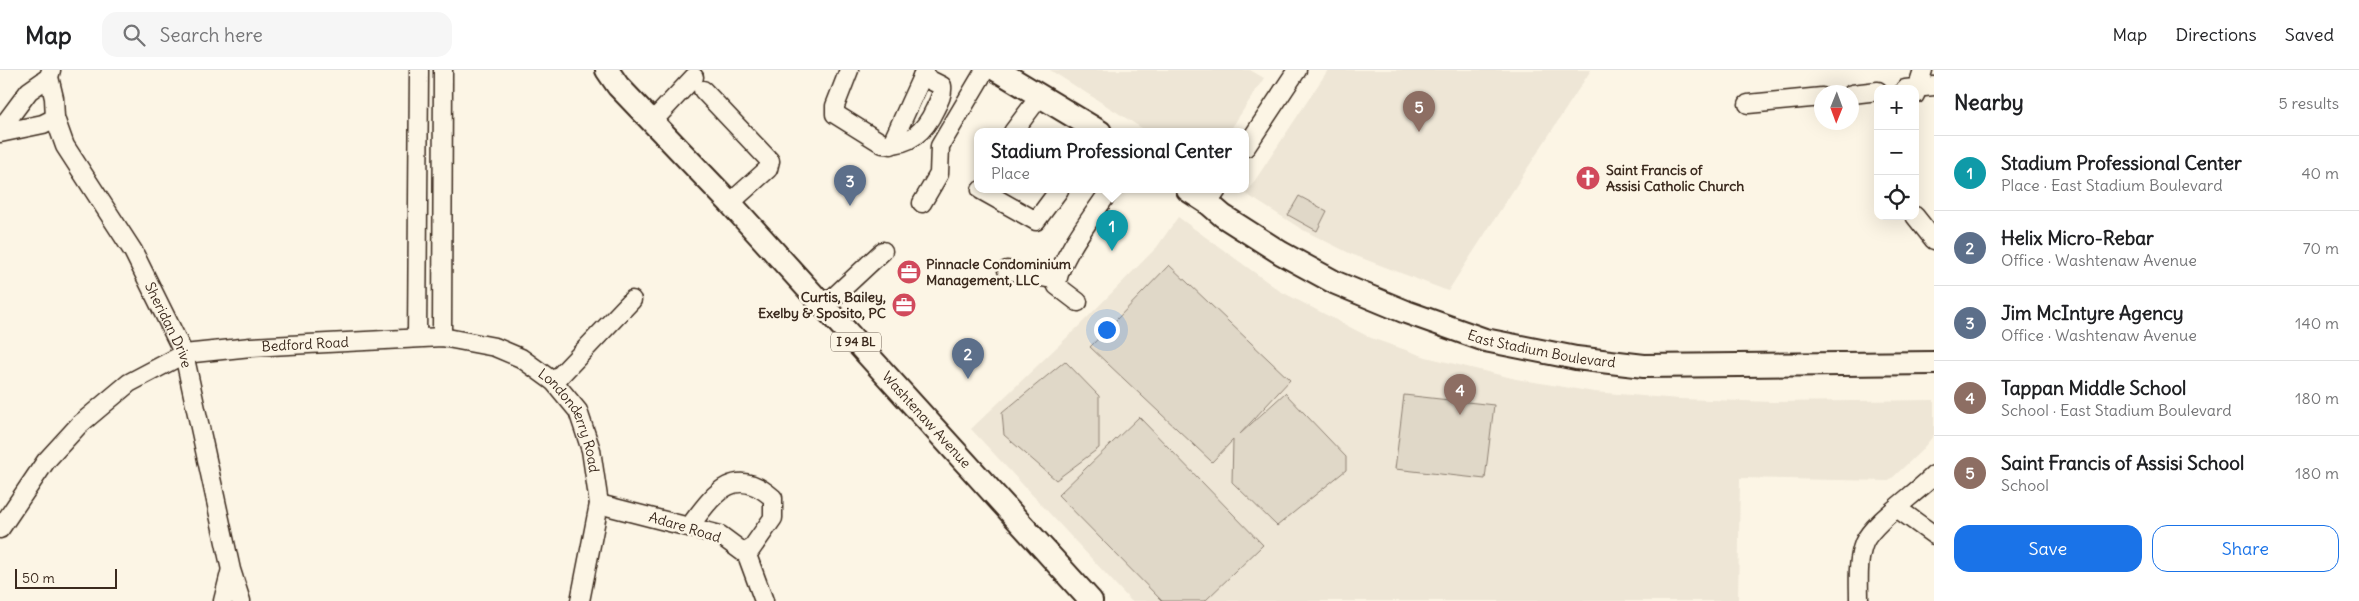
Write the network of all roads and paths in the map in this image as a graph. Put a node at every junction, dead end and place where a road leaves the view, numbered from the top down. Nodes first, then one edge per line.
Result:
1 (419, 70) edge
2 (443, 70) edge
3 (596, 70) edge
4 (849, 70) edge
5 (1297, 70) edge
6 (1923, 70) edge
7 (997, 71) edge
8 (50, 73) edge
9 (924, 73) edge
10 (613, 78) edge
11 (1919, 85) edge
12 (1874, 91) edge
13 (1859, 93) edge
14 (1040, 96) junction
15 (1814, 98) edge
16 (1748, 104) dead end
17 (55, 118) junction
18 (418, 118) junction
19 (443, 118) junction
20 (652, 122) junction
21 (1016, 128) edge
22 (1093, 128) edge
23 (0, 132) edge
24 (1249, 142) edge
25 (891, 145) junction
26 (986, 193) edge
27 (1057, 193) edge
28 (1108, 193) edge
29 (1200, 193) edge
30 (1213, 196) edge
31 (922, 203) dead end
32 (730, 204) junction
33 (1918, 220) edge
34 (1934, 240) edge
35 (883, 251) dead end
36 (1007, 270) dead end
37 (1056, 280) junction
38 (632, 300) dead end
39 (1078, 302) dead end
40 (823, 307) junction
41 (417, 337) junction
42 (442, 337) junction
43 (184, 354) junction
44 (1934, 363) edge
45 (554, 382) junction
46 (1934, 475) edge
47 (599, 504) junction
48 (1898, 509) junction
49 (689, 527) junction
50 (0, 529) edge
51 (1934, 535) edge
52 (747, 555) junction
53 (231, 570) junction
54 (223, 601) edge
55 (241, 601) edge
56 (580, 601) edge
57 (764, 601) edge
58 (1091, 601) edge
59 (1859, 601) edge

1 - 18 street
2 - 19 street
3 - 10 main road, Washtenaw Avenue / I 94 BL
4 - 25 street
5 - 24 street
6 - 11 street
7 - 14 main road
7 - 31 street
8 - 17 street, Sheridan Drive
8 - 23 street
9 - 25 street
9 - 25 street
10 - 20 main road, Washtenaw Avenue / I 94 BL
12 - 13 street
14 - 21 street
14 - 22 main road
15 - 16 street
17 - 23 street
17 - 43 street, Sheridan Drive
18 - 19 street
18 - 41 street
19 - 42 street
20 - 32 main road, Washtenaw Avenue / I 94 BL
20 - 32 street
26 - 27 street
28 - 37 street
29 - 30 main road, East Stadium Boulevard
30 - 44 main road, East Stadium Boulevard
32 - 40 main road, Washtenaw Avenue / I 94 BL
33 - 34 street
35 - 40 street
36 - 37 street
37 - 39 street
38 - 45 street
40 - 58 main road, Washtenaw Avenue / I 94 BL
41 - 42 street, Londonderry Road
41 - 43 street, Bedford Road
42 - 45 street, Londonderry Road
43 - 50 street, Bedford Road
43 - 53 street, Sheridan Drive
45 - 47 street, Londonderry Road
46 - 48 street
47 - 49 street, Adare Road
47 - 56 street, Londonderry Road
48 - 51 street
48 - 59 street
49 - 52 street, Adare Road
49 - 52 street
52 - 57 street
53 - 54 street
53 - 55 street, Sheridan Drive

